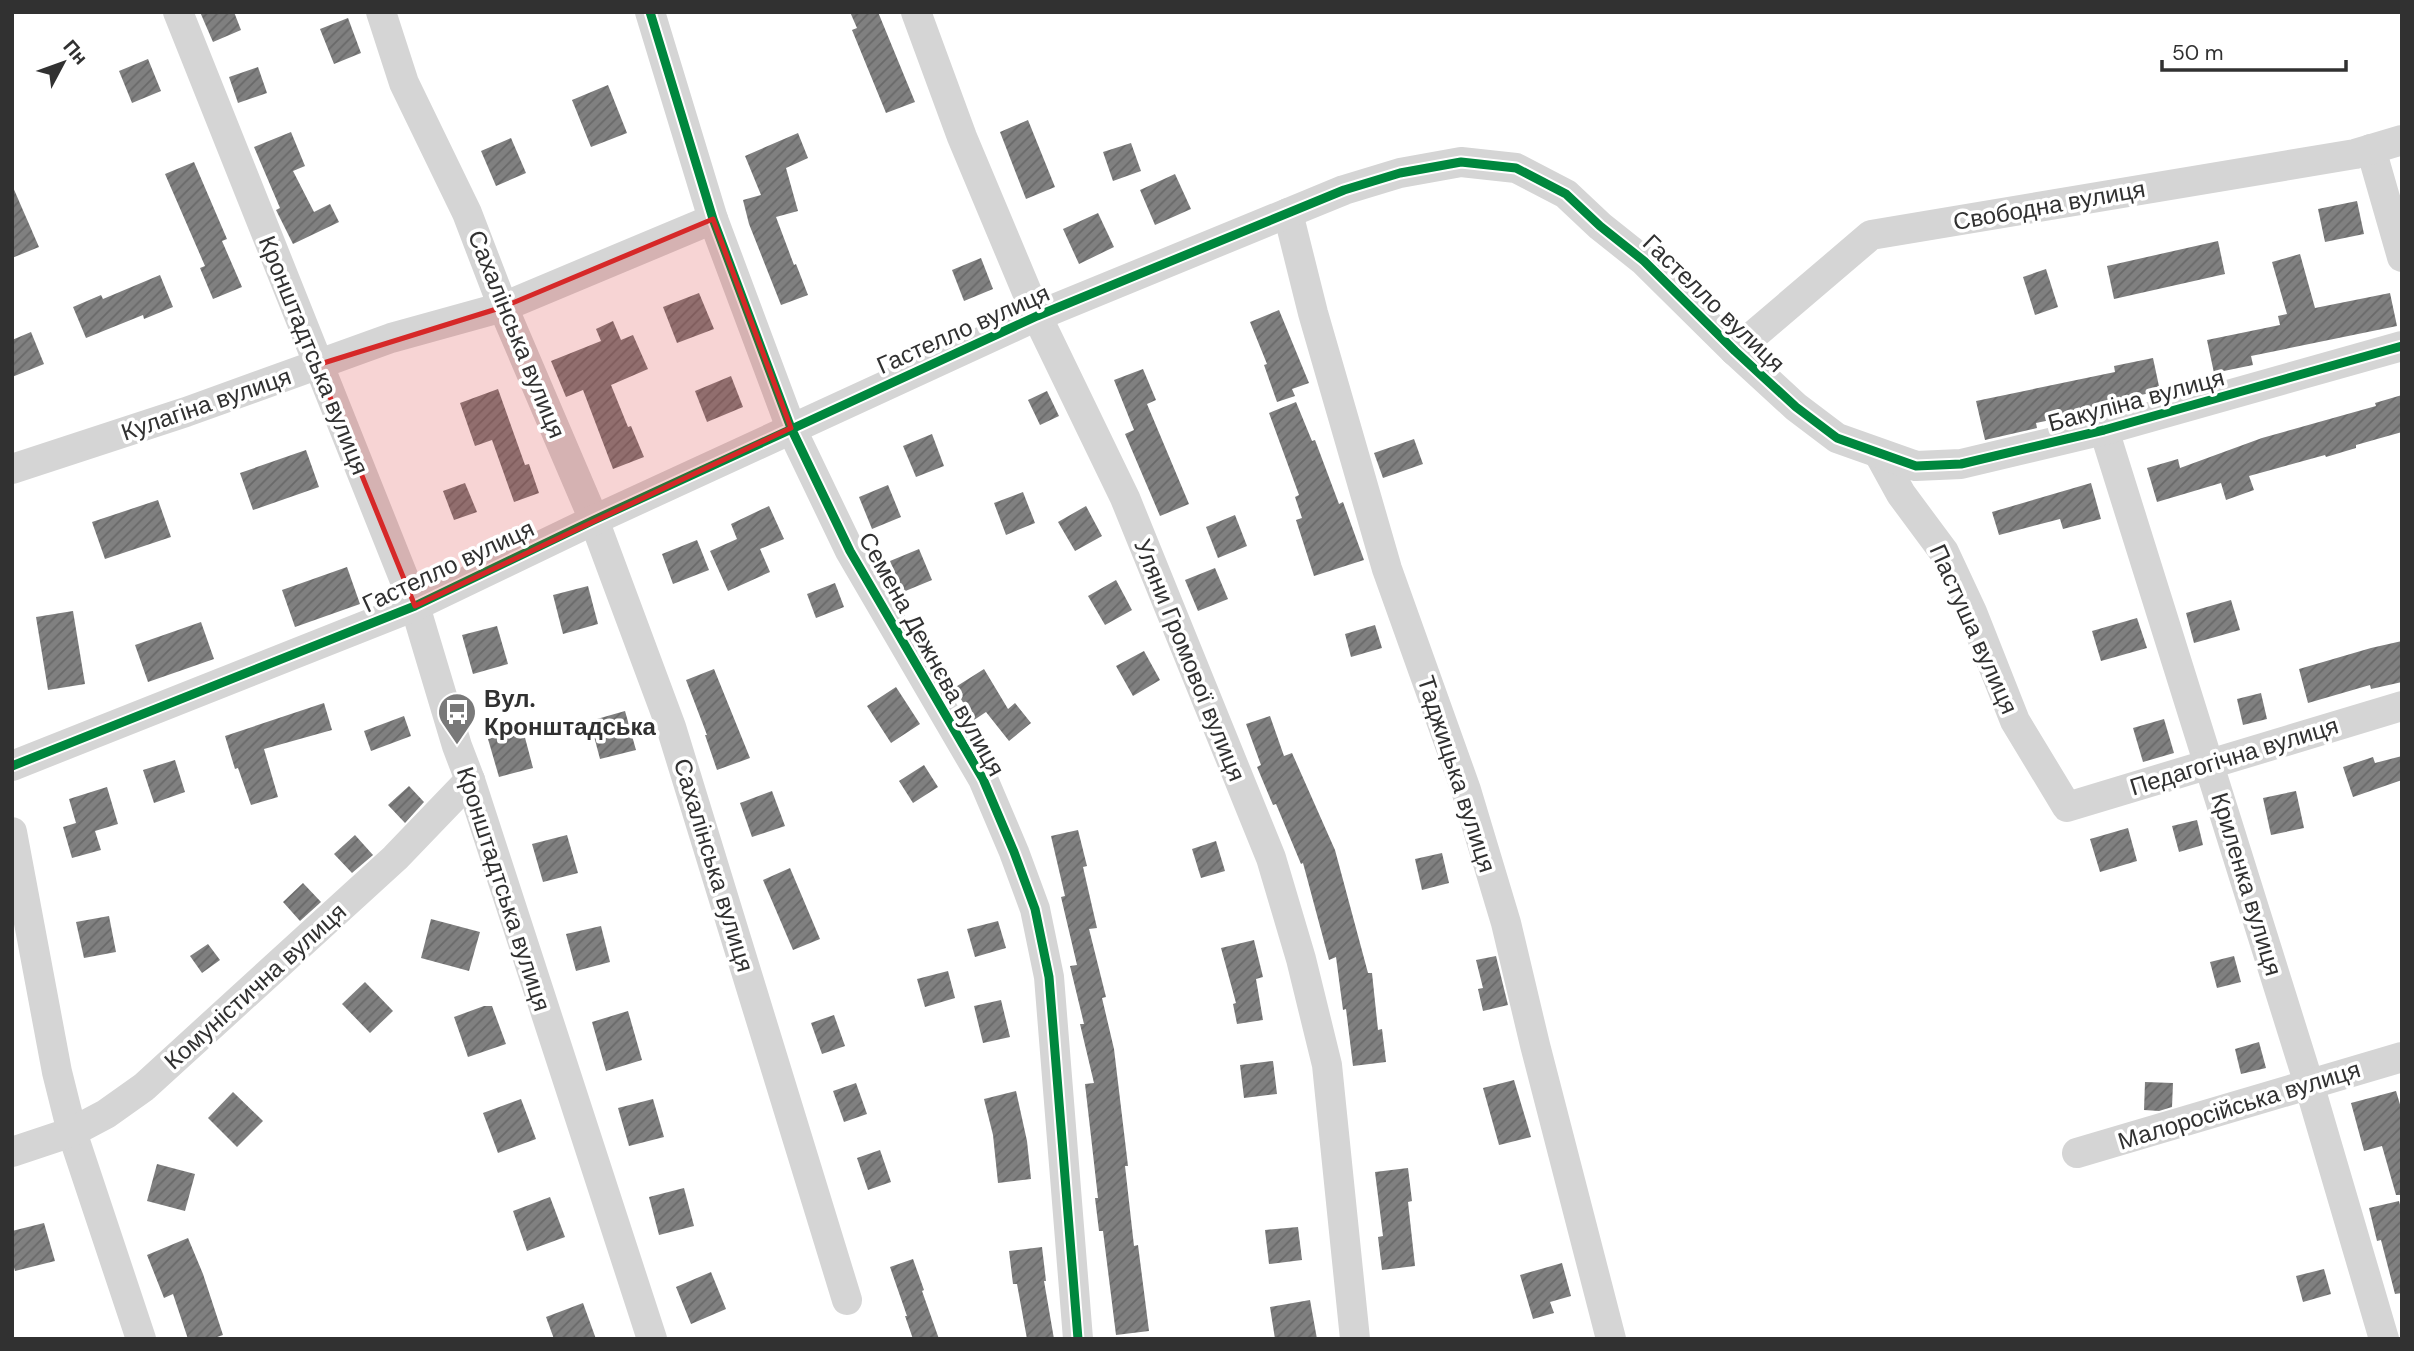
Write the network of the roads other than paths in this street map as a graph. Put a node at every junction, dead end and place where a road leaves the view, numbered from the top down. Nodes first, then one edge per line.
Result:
1 (178, 12) edge
2 (381, 12) edge
3 (650, 12) edge
4 (916, 12) edge
5 (2402, 140) edge
6 (2371, 149) junction
7 (1287, 213) junction
8 (713, 219) junction
9 (2402, 257) edge
10 (503, 307) junction
11 (1037, 316) junction
12 (2402, 346) edge
13 (1735, 351) junction
14 (317, 365) junction
15 (791, 428) junction
16 (2104, 430) junction
17 (1879, 454) junction
18 (12, 469) edge
19 (594, 520) junction
20 (415, 606) junction
21 (2402, 706) edge
22 (2209, 763) junction
23 (12, 766) edge
24 (470, 780) junction
25 (2067, 807) joint
26 (12, 832) edge
27 (2402, 1057) edge
28 (2309, 1084) junction
29 (72, 1132) junction
30 (12, 1152) edge
31 (2077, 1153) dead end
32 (847, 1300) dead end
33 (1603, 1337) edge
34 (141, 1339) edge
35 (652, 1339) edge
36 (1078, 1339) edge
37 (1354, 1339) edge
38 (2385, 1339) edge

1 - 14 street, Кронштадтська вулиця
2 - 10 street, Сахалінська вулиця
3 - 8 street, Семена Дежнєва вулиця
4 - 11 street, Уляни Громової вулиця
5 - 6 street, Свободна вулиця
6 - 9 street
6 - 13 street, Свободна вулиця
7 - 11 street, Гастелло вулиця
7 - 13 street, Гастелло вулиця
7 - 33 street, Таджицька вулиця
8 - 10 street, Кулагіна вулиця
8 - 15 street, Семена Дежнєва вулиця
10 - 14 street, Кулагіна вулиця
10 - 19 street, Сахалінська вулиця
11 - 15 street, Гастелло вулиця
11 - 37 street, Уляни Громової вулиця
12 - 16 street, Бакуліна вулиця
13 - 17 street, Гастелло вулиця
14 - 18 street, Кулагіна вулиця
14 - 20 street, Кронштадтська вулиця
15 - 19 street, Гастелло вулиця
15 - 36 street, Семена Дежнєва вулиця
16 - 17 street, Бакуліна вулиця
16 - 22 street, Криленка вулиця
17 - 25 street, Пастуша вулиця
19 - 20 street, Гастелло вулиця
19 - 32 street, Сахалінська вулиця
20 - 23 street, Гастелло вулиця
20 - 24 street, Кронштадтська вулиця
21 - 22 street, Педагогічна вулиця
22 - 25 street, Педагогічна вулиця
22 - 28 street, Криленка вулиця
24 - 29 street, Комуністична вулиця
24 - 35 street, Кронштадтська вулиця
26 - 29 street
27 - 28 street, Малоросійська вулиця
28 - 31 street, Малоросійська вулиця
28 - 38 street, Криленка вулиця
29 - 30 street, Комуністична вулиця
29 - 34 street

